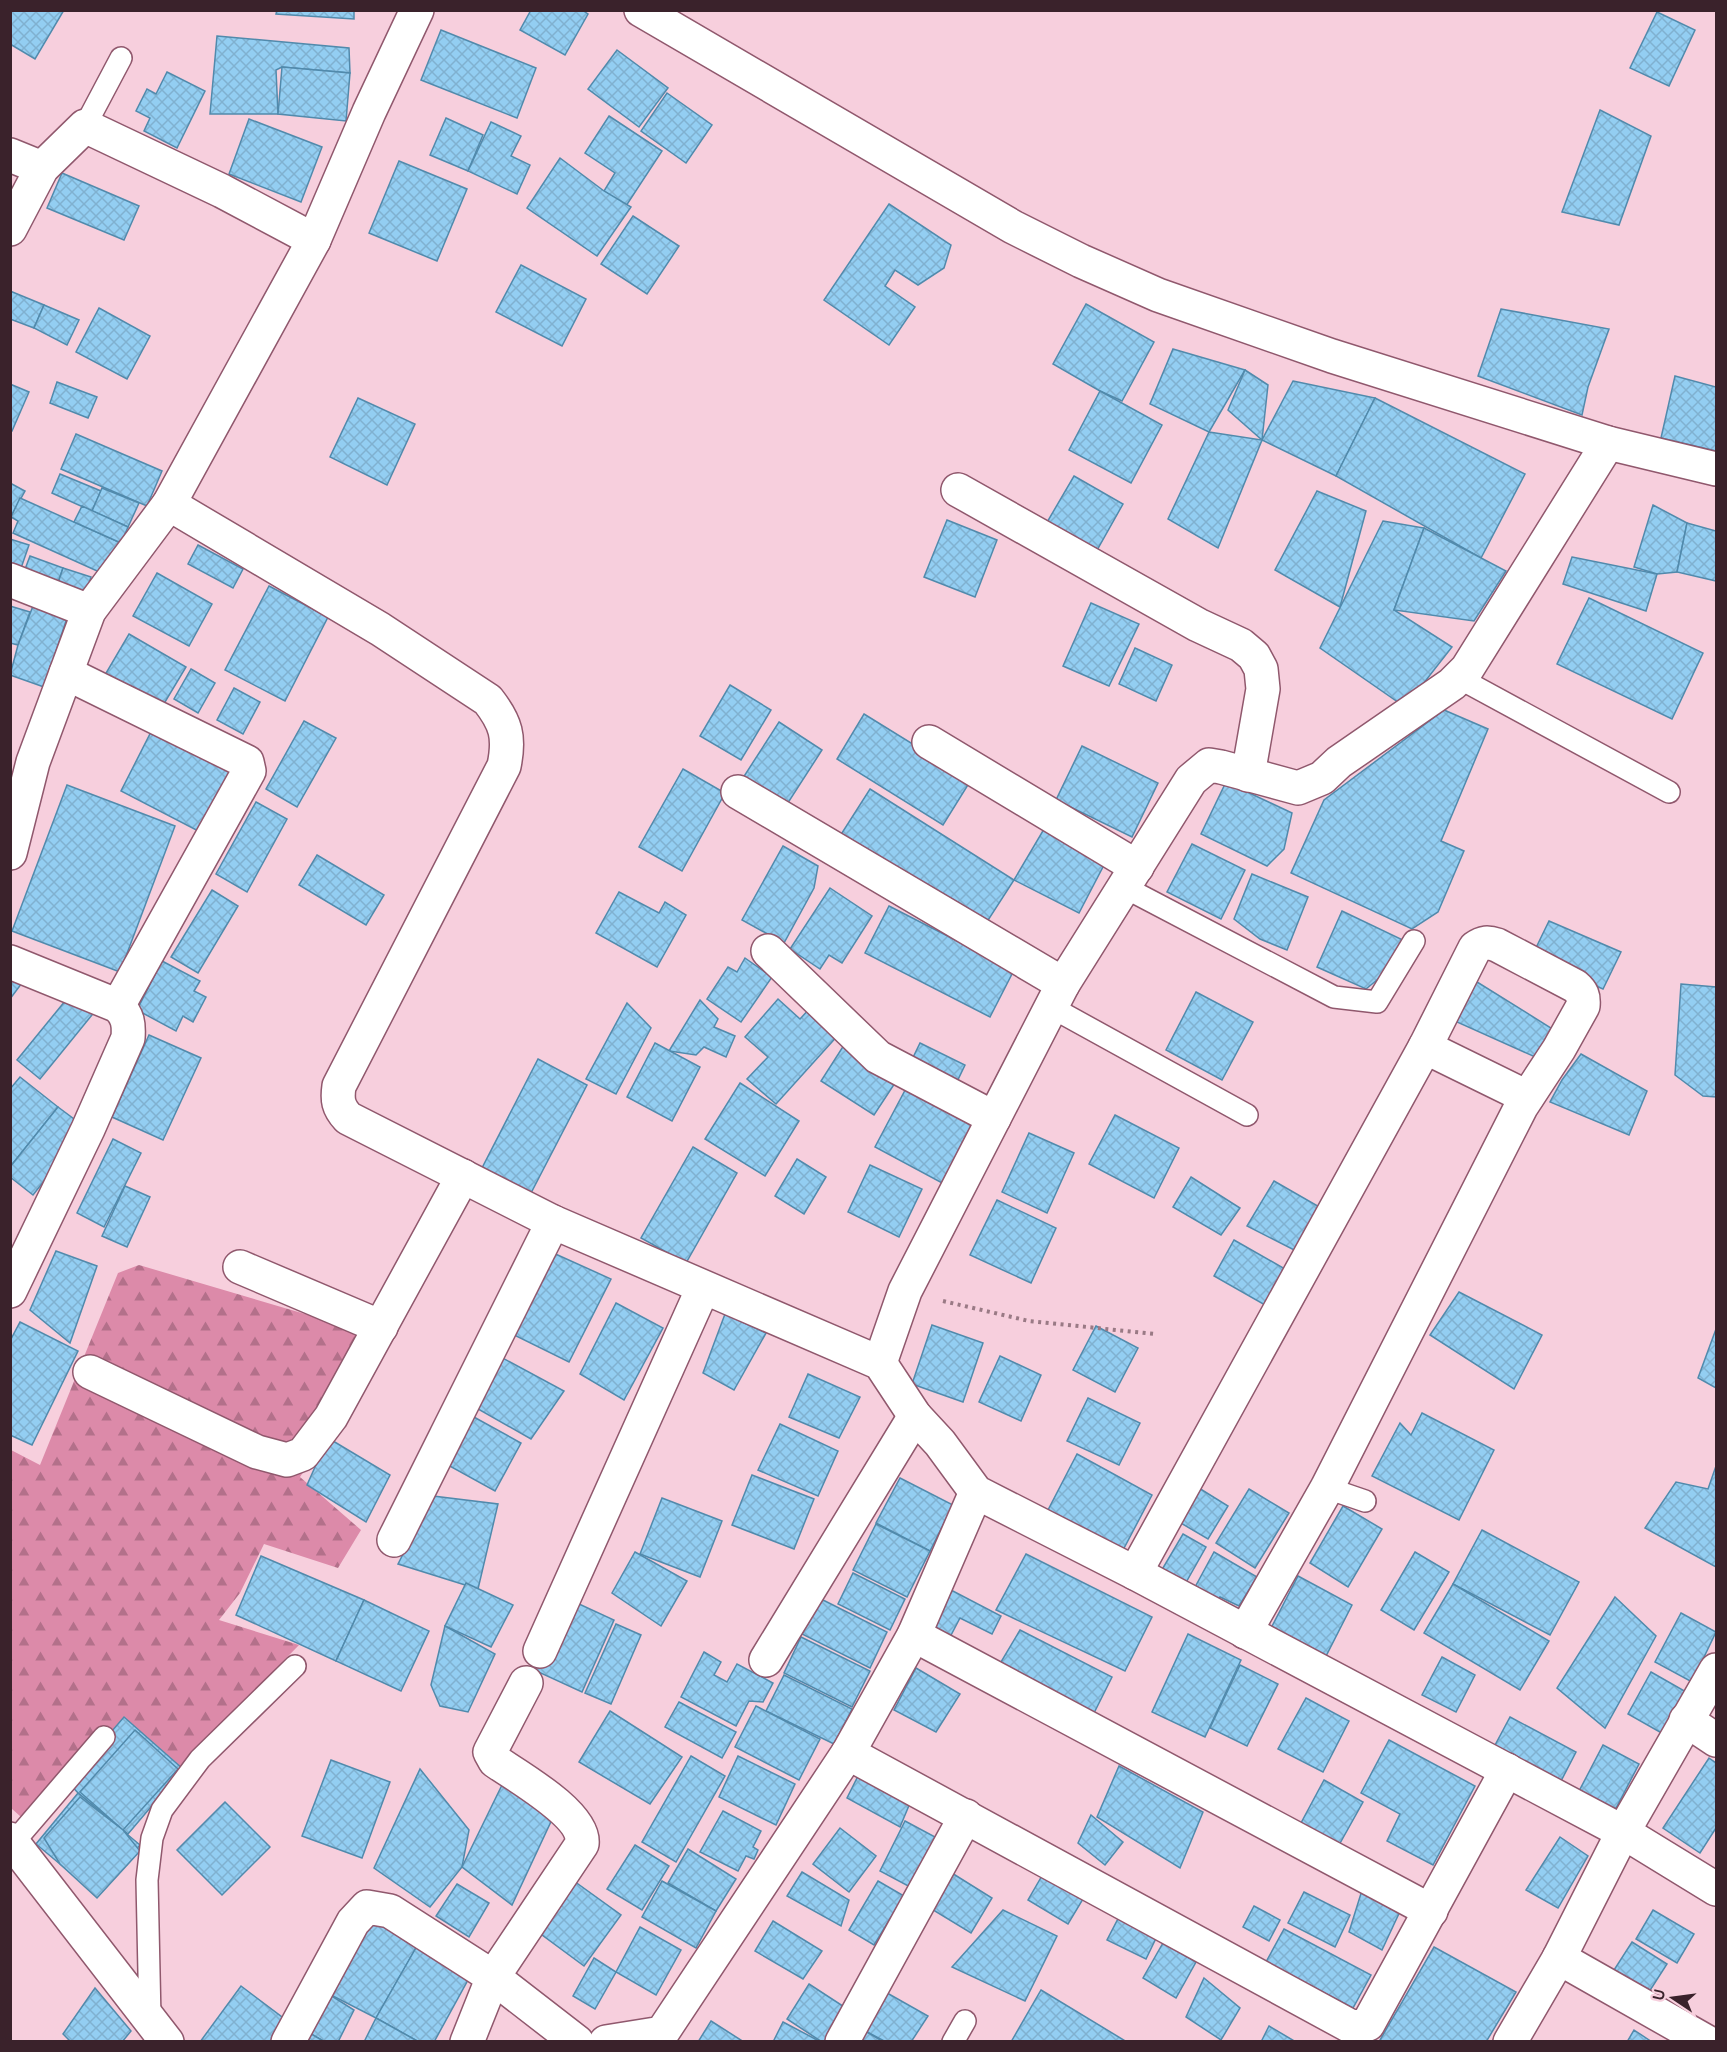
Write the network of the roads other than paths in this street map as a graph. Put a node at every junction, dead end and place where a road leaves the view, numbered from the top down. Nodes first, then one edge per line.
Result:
1 (417, 10) edge
2 (641, 10) edge
3 (122, 58) dead end
4 (85, 126) junction
5 (10, 155) edge
6 (42, 168) junction
7 (10, 229) edge
8 (314, 240) junction
9 (1608, 443) junction
10 (1716, 469) edge
11 (958, 490) dead end
12 (170, 504) junction
13 (10, 580) edge
14 (89, 611) junction
15 (66, 673) junction
16 (1459, 678) junction
17 (929, 742) dead end
18 (22, 759) edge
19 (1248, 775) junction
20 (738, 792) dead end
21 (1669, 792) dead end
22 (10, 853) edge
23 (1131, 877) junction
24 (1414, 942) dead end
25 (768, 951) dead end
26 (10, 962) edge
27 (1057, 995) junction
28 (118, 1006) junction
29 (1425, 1047) junction
30 (1527, 1096) junction
31 (1247, 1115) dead end
32 (994, 1118) junction
33 (464, 1176) junction
34 (553, 1222) junction
35 (240, 1268) dead end
36 (703, 1288) junction
37 (10, 1291) edge
38 (381, 1327) junction
39 (880, 1363) junction
40 (90, 1372) dead end
41 (915, 1416) junction
42 (1327, 1488) junction
43 (976, 1492) junction
44 (1365, 1501) dead end
45 (394, 1540) dead end
46 (1135, 1573) junction
47 (1245, 1632) junction
48 (914, 1635) junction
49 (540, 1651) dead end
50 (766, 1660) dead end
51 (295, 1666) dead end
52 (1716, 1670) edge
53 (526, 1683) dead end
54 (1686, 1720) junction
55 (104, 1737) dead end
56 (1716, 1740) edge
57 (848, 1753) junction
58 (1507, 1770) junction
59 (966, 1816) junction
60 (1623, 1832) junction
61 (12, 1841) edge
62 (1716, 1889) edge
63 (1431, 1911) junction
64 (1559, 1958) junction
65 (493, 1977) junction
66 (965, 2022) dead end
67 (158, 2030) edge
68 (669, 2037) edge
69 (288, 2042) edge
70 (466, 2042) edge
71 (577, 2042) edge
72 (606, 2042) edge
73 (842, 2042) edge
74 (953, 2042) edge
75 (1510, 2042) edge
76 (1707, 2042) edge

1 - 8 street
2 - 9 street
3 - 4 lane
4 - 6 street
4 - 8 street
5 - 6 street
6 - 7 street
8 - 12 street
9 - 10 street
9 - 16 street
11 - 19 street
12 - 14 street
12 - 33 street
13 - 14 street
14 - 15 street
15 - 18 street
15 - 28 street
16 - 19 street
16 - 21 lane
17 - 23 street
18 - 22 street
19 - 23 street
20 - 27 street
23 - 24 lane
23 - 27 street
25 - 32 street
26 - 28 street
27 - 31 lane
27 - 32 street
28 - 37 street
29 - 30 street
29 - 30 street
29 - 46 street
30 - 42 street
32 - 39 street
33 - 34 street
33 - 38 street
34 - 36 street
34 - 45 street
35 - 38 street
36 - 39 street
36 - 49 street
38 - 40 street
39 - 41 street
41 - 43 street
41 - 50 street
42 - 44 lane
42 - 47 street
43 - 46 street
43 - 48 street
46 - 47 street
47 - 58 street
48 - 57 street
48 - 63 street
51 - 67 lane
52 - 54 street
53 - 65 street
54 - 56 street
54 - 60 street
55 - 61 lane
57 - 59 street
57 - 68 street
58 - 60 street
58 - 63 street
59 - 63 street
59 - 73 street
60 - 62 street
60 - 64 street
61 - 67 street
64 - 75 street
64 - 76 street
65 - 69 street
65 - 70 street
65 - 71 street
66 - 74 lane
68 - 72 street

